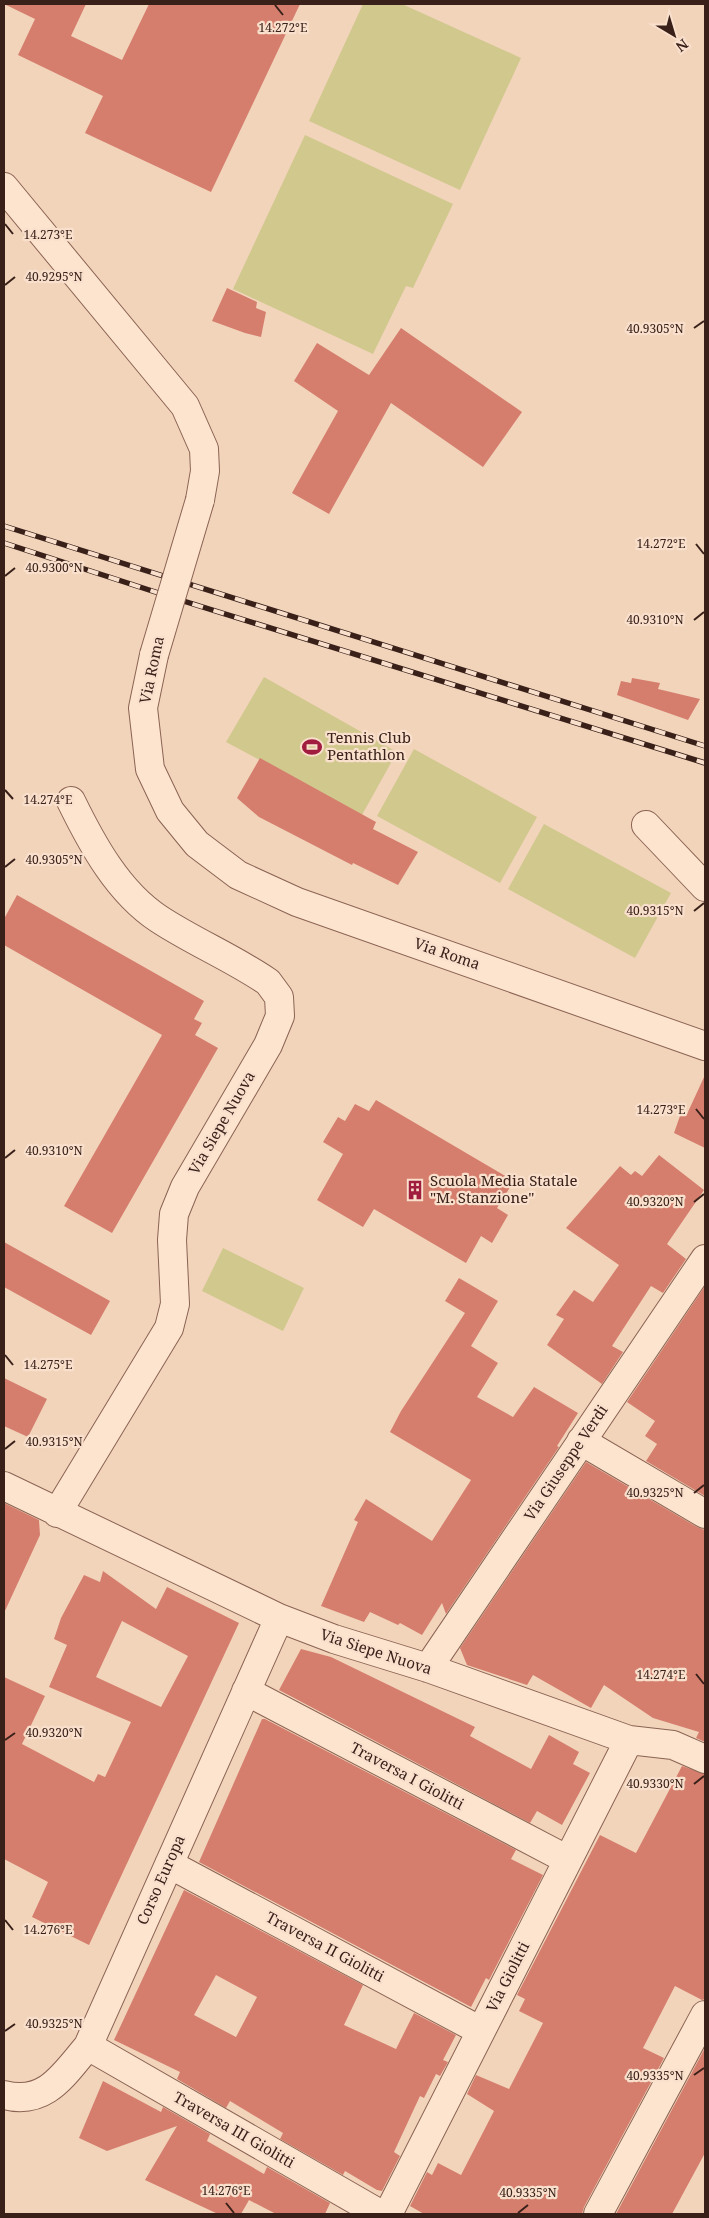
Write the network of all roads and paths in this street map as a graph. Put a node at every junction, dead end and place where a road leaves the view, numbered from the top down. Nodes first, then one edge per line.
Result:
1 (4, 187) edge
2 (4, 212) edge
3 (34, 224) junction
4 (71, 801) dead end
5 (646, 825) dead end
6 (705, 887) edge
7 (705, 1046) edge
8 (705, 1259) edge
9 (580, 1441) junction
10 (4, 1486) edge
11 (58, 1513) junction
12 (705, 1514) edge
13 (279, 1618) junction
14 (428, 1668) junction
15 (246, 1691) junction
16 (629, 1740) junction
17 (705, 1759) edge
18 (568, 1860) junction
19 (169, 1864) junction
20 (705, 2015) edge
21 (481, 2031) junction
22 (88, 2046) junction
23 (4, 2095) edge
24 (380, 2214) edge
25 (388, 2214) edge
26 (598, 2214) edge

1 - 3 street, Via Roma
2 - 3 street
3 - 7 street, Via Roma, bridge
4 - 11 street, Via Siepe Nuova
5 - 6 street
8 - 9 street, Via Giuseppe Verdi
9 - 12 street
9 - 14 street, Via Giuseppe Verdi
10 - 11 street, Via Siepe Nuova
11 - 13 street, Via Siepe Nuova
13 - 14 street, Via Siepe Nuova
13 - 15 street, Corso Europa
14 - 16 street, Via Siepe Nuova
15 - 18 street, Traversa I Giolitti
15 - 19 street, Corso Europa
16 - 17 street, Via Siepe Nuova
16 - 18 street, Via Giolitti
18 - 21 street, Via Giolitti
19 - 21 street, Traversa II Giolitti
19 - 22 street, Corso Europa
20 - 26 street
21 - 25 street, Via Giolitti
22 - 23 street, Corso Europa
22 - 24 street, Traversa III Giolitti

